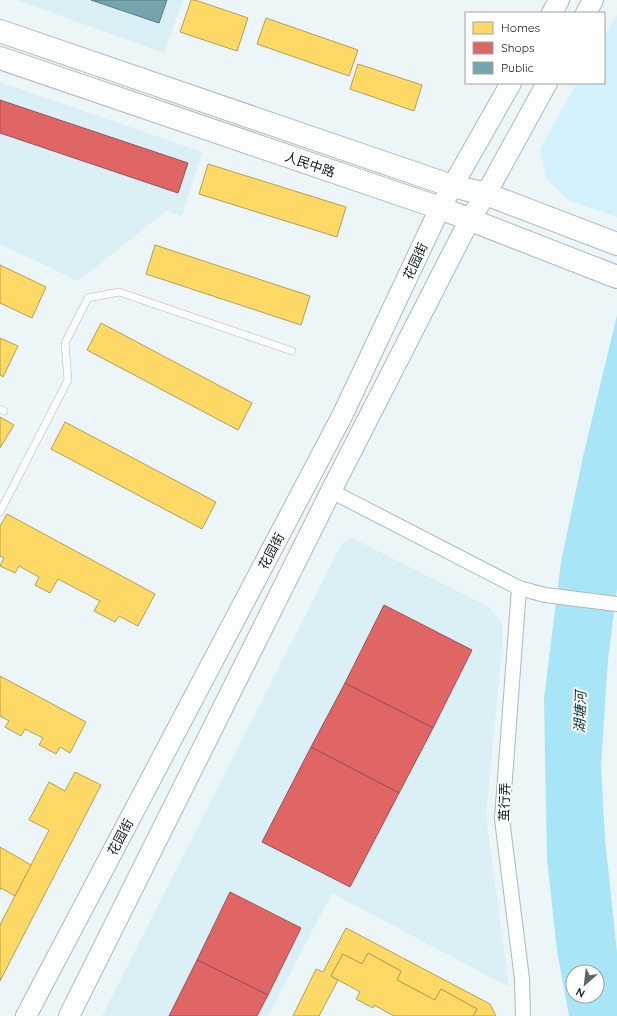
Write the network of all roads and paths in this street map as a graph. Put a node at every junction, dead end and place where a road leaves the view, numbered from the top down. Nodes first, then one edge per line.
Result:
1 (559, 0) edge
2 (593, 0) edge
3 (553, 12) edge
4 (587, 12) edge
5 (0, 31) edge
6 (0, 58) edge
7 (511, 84) edge
8 (546, 84) edge
9 (452, 186) junction
10 (486, 194) junction
11 (440, 208) junction
12 (470, 219) junction
13 (617, 244) edge
14 (617, 277) edge
15 (292, 351) dead end
16 (331, 491) junction
17 (0, 512) edge
18 (519, 588) junction
19 (617, 604) edge
20 (26, 1016) edge
21 (69, 1016) edge
22 (523, 1016) edge

1 - 3 main road
2 - 4 main road
5 - 9 main road, 人民中路
6 - 11 main road, 人民中路
7 - 9 main road, 花园街
8 - 10 main road, 花园街
9 - 10 main road, 人民中路
9 - 11 main road, 花园街
10 - 12 main road, 花园街
10 - 13 main road, 人民中路
11 - 12 main road, 人民中路
11 - 20 main road, 花园街
12 - 14 main road, 人民中路
12 - 16 main road, 花园街
15 - 17 lane
16 - 18 street
16 - 21 main road, 花园街
18 - 19 street
18 - 22 street, 茧行弄

